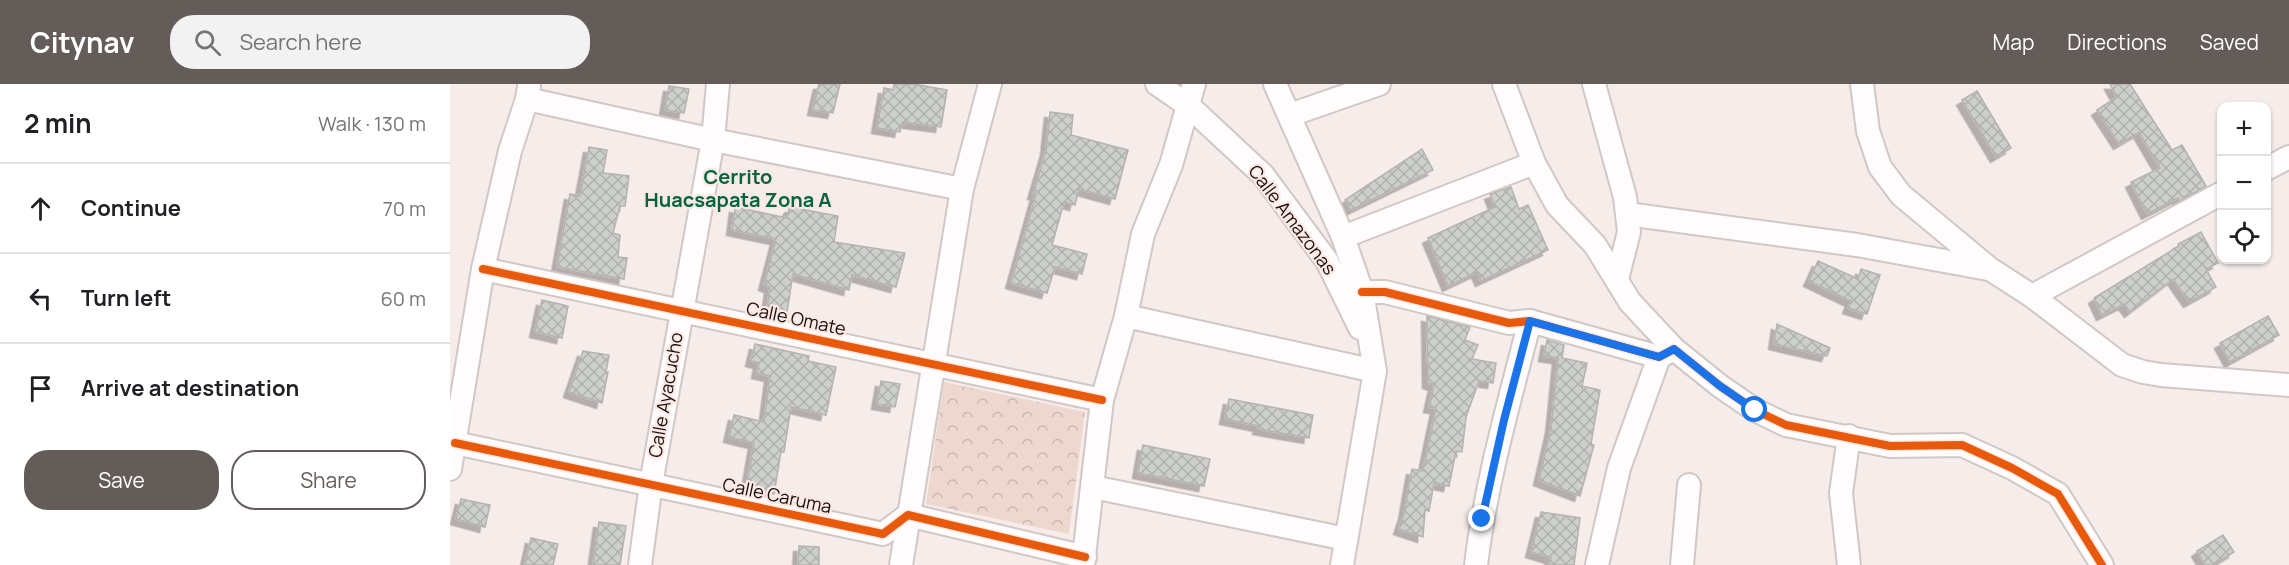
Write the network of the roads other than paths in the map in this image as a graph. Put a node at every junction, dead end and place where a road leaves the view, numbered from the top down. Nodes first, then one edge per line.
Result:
1 (718, 84) edge
2 (990, 84) edge
3 (1157, 84) edge
4 (1194, 84) edge
5 (1275, 84) edge
6 (1379, 84) edge
7 (1504, 84) edge
8 (1594, 84) edge
9 (1862, 84) edge
10 (528, 92) edge
11 (1189, 106) junction
12 (1290, 115) junction
13 (713, 140) junction
14 (2289, 157) edge
15 (1534, 163) junction
16 (2271, 166) edge
17 (962, 189) junction
18 (2217, 196) edge
19 (1627, 214) junction
20 (1343, 237) junction
21 (483, 269) junction
22 (1990, 269) junction
23 (1617, 279) junction
24 (1362, 292) junction
25 (2032, 296) junction
26 (681, 310) junction
27 (1126, 316) junction
28 (1530, 321) junction
29 (1666, 353) junction
30 (1373, 362) junction
31 (933, 364) junction
32 (2289, 385) edge
33 (1102, 400) junction
34 (1850, 436) junction
35 (455, 442) junction
36 (450, 469) edge
37 (651, 484) junction
38 (1689, 485) dead end
39 (1093, 487) junction
40 (908, 515) junction
41 (1346, 539) junction
42 (1084, 561) edge
43 (640, 565) edge
44 (901, 565) edge
45 (1342, 565) edge
46 (1476, 565) edge
47 (1597, 565) edge
48 (1682, 565) edge
49 (1849, 565) edge
50 (2102, 565) edge

1 - 13 street, Calle Ayacucho
2 - 17 street
3 - 11 street, Calle Amazonas
4 - 11 street
5 - 12 street
6 - 12 street
7 - 15 street
8 - 19 street
9 - 22 street
10 - 13 street
10 - 21 street
11 - 27 street
11 - 30 street, Calle Amazonas
12 - 20 street
13 - 17 street
13 - 26 street, Calle Ayacucho
14 - 16 street
15 - 20 street
15 - 23 street
17 - 31 street
18 - 25 street
19 - 22 street
19 - 23 street
20 - 24 street
21 - 26 street, Calle Omate
21 - 35 street
22 - 25 street
23 - 29 street
24 - 28 street
24 - 30 street
25 - 32 street
26 - 31 street, Calle Omate
26 - 37 street, Calle Ayacucho
27 - 30 street
27 - 33 street
28 - 29 street
28 - 46 street
29 - 34 street
29 - 47 street
30 - 41 street
31 - 33 street, Calle Omate
31 - 40 street
33 - 39 street
34 - 49 street
34 - 50 street
35 - 36 street
35 - 37 street, Calle Caruma
37 - 40 street, Calle Caruma
37 - 43 street, Calle Ayacucho
38 - 48 street
39 - 41 street
39 - 42 street
40 - 42 street
40 - 44 street
41 - 45 street

